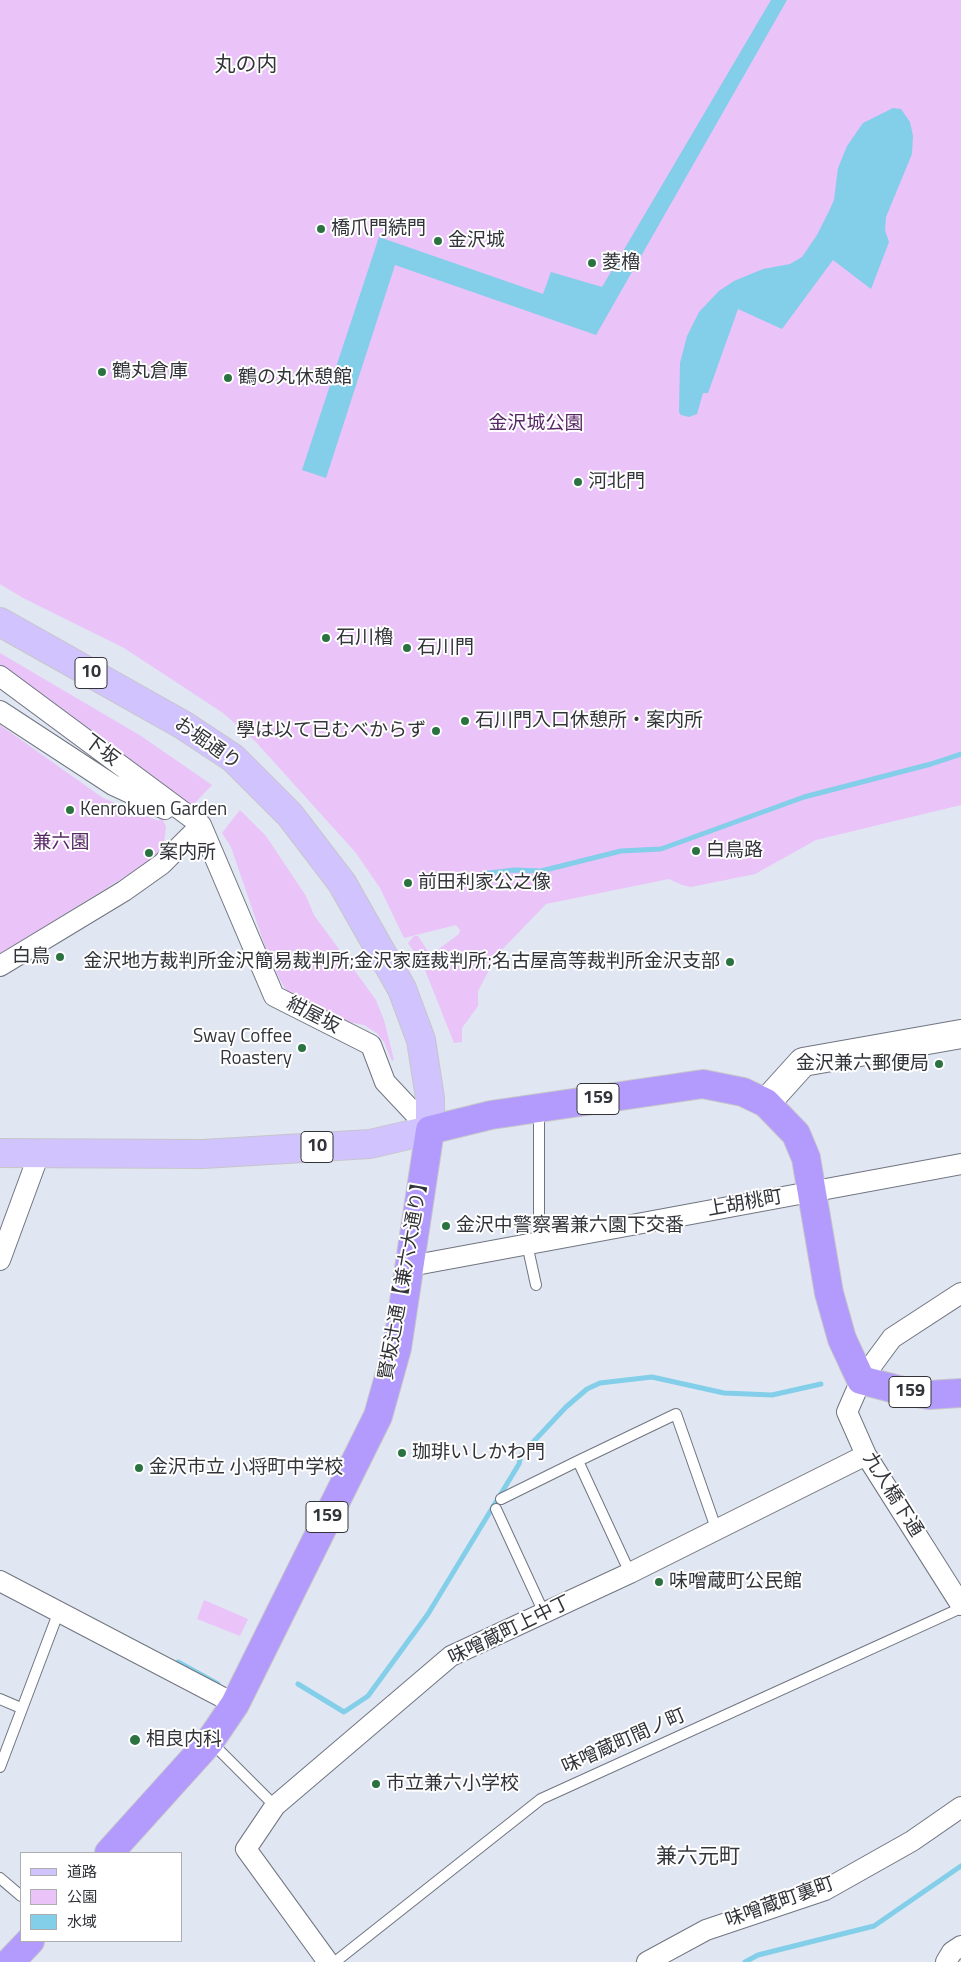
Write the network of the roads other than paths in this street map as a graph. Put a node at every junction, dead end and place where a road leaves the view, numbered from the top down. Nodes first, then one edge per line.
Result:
1 (0, 622) edge
2 (0, 676) edge
3 (0, 711) edge
4 (201, 825) junction
5 (0, 966) edge
6 (961, 1034) edge
7 (766, 1102) junction
8 (539, 1107) junction
9 (430, 1130) junction
10 (0, 1153) edge
11 (39, 1154) junction
12 (961, 1164) edge
13 (811, 1192) junction
14 (533, 1243) junction
15 (0, 1260) edge
16 (410, 1266) junction
17 (536, 1285) dead end
18 (961, 1293) edge
19 (861, 1380) junction
20 (961, 1393) edge
21 (866, 1455) junction
22 (578, 1461) junction
23 (502, 1499) dead end
24 (496, 1509) dead end
25 (717, 1531) junction
26 (630, 1573) junction
27 (0, 1581) edge
28 (961, 1606) edge
29 (59, 1611) junction
30 (544, 1613) junction
31 (0, 1699) edge
32 (234, 1704) junction
33 (21, 1708) junction
34 (210, 1741) junction
35 (0, 1767) edge
36 (275, 1806) junction
37 (961, 1807) edge
38 (110, 1852) edge
39 (0, 1878) edge
40 (20, 1895) edge
41 (29, 1942) edge
42 (961, 1946) edge
43 (10, 1962) edge
44 (328, 1962) edge
45 (335, 1962) edge
46 (647, 1962) edge
47 (946, 1962) edge

1 - 9 main road, お堀通り / 10
2 - 4 street, 下坂
3 - 4 street
4 - 5 street
4 - 9 street, 紺屋坂
6 - 7 street
7 - 8 highway, 159
7 - 13 highway, 159
8 - 9 highway, 159
8 - 14 lane
9 - 11 main road, 10
9 - 16 highway, 賢坂辻通【兼六大通り】 / 159
10 - 11 main road, 10
11 - 15 street
12 - 13 street, 上胡桃町
13 - 14 street, 上胡桃町
13 - 19 highway, 159
14 - 16 street, 上胡桃町
14 - 17 lane
16 - 32 highway, 賢坂辻通【兼六大通り】 / 159
18 - 19 street, 九人橋下通
19 - 20 highway, 159
19 - 21 street, 九人橋下通
21 - 25 street, 味噌蔵町上中丁
21 - 28 street, 九人橋下通
22 - 23 lane
22 - 25 lane
22 - 26 lane
24 - 30 lane
25 - 26 street, 味噌蔵町上中丁
26 - 30 street, 味噌蔵町上中丁
27 - 29 street
28 - 45 lane, 味噌蔵町間ノ町
29 - 32 street
29 - 33 lane
30 - 36 street, 味噌蔵町上中丁
31 - 33 lane
32 - 34 highway, 賢坂辻通【兼六大通り】 / 159
33 - 35 lane
34 - 36 lane
34 - 38 highway, 賢坂辻通【兼六大通り】 / 159
36 - 44 street, 味噌蔵町上中丁
37 - 46 street, 味噌蔵町裏町
39 - 40 lane
41 - 43 highway
42 - 47 street

